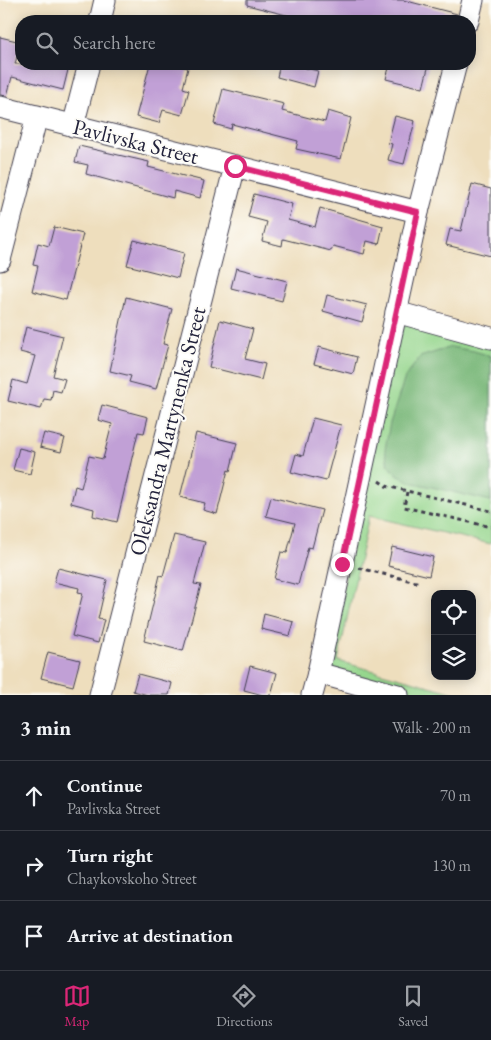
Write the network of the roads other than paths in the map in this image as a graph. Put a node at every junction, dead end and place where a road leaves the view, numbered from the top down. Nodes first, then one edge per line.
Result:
1 (105, 0) edge
2 (473, 0) edge
3 (101, 15) edge
4 (469, 15) edge
5 (87, 70) edge
6 (454, 70) edge
7 (0, 107) edge
8 (36, 116) junction
9 (73, 126) junction
10 (235, 166) junction
11 (418, 212) junction
12 (0, 260) edge
13 (396, 312) junction
14 (491, 338) edge
15 (318, 673) junction
16 (100, 695) edge
17 (312, 695) edge
18 (398, 695) edge

1 - 3 street
2 - 4 street
5 - 9 street
6 - 11 street
7 - 8 street, Pavlivska Street
8 - 9 street, Pavlivska Street
8 - 12 street
9 - 10 street, Pavlivska Street
10 - 11 street, Pavlivska Street
10 - 16 street, Oleksandra Martynenka Street
11 - 13 street
13 - 14 street
13 - 15 street
15 - 17 street
15 - 18 street

